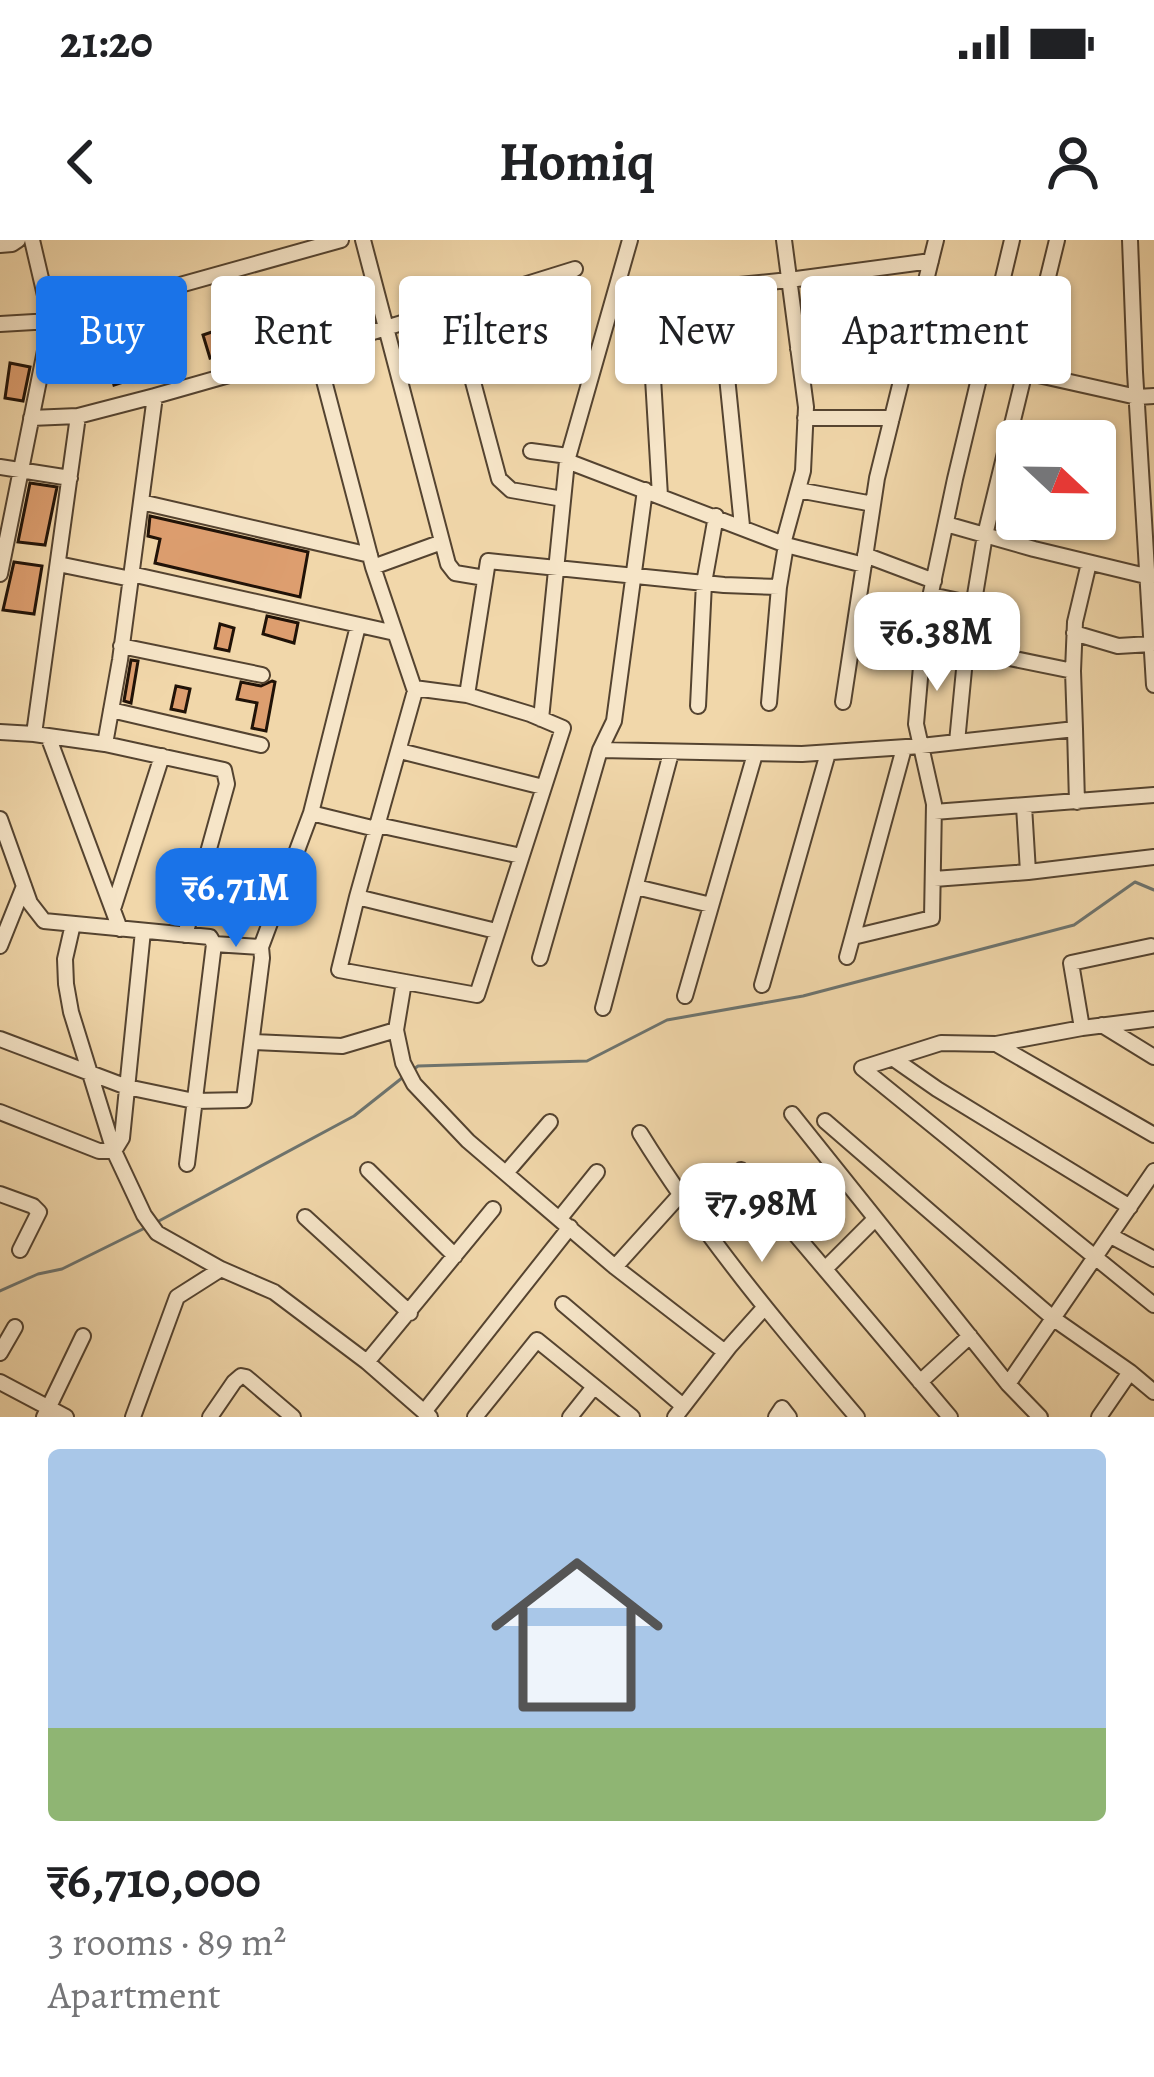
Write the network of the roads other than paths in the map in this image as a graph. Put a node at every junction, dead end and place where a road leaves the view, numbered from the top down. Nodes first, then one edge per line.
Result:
1 (18, 240) edge
2 (32, 240) edge
3 (341, 240) edge
4 (362, 240) edge
5 (630, 240) edge
6 (784, 240) edge
7 (936, 240) edge
8 (1012, 240) edge
9 (1058, 240) edge
10 (1130, 240) edge
11 (0, 245) edge
12 (931, 261) junction
13 (575, 269) dead end
14 (40, 276) edge
15 (553, 276) edge
16 (927, 276) edge
17 (1004, 276) edge
18 (1049, 276) edge
19 (789, 280) junction
20 (777, 281) edge
21 (187, 283) edge
22 (614, 297) joint
23 (36, 322) edge
24 (399, 323) edge
25 (0, 324) edge
26 (384, 328) junction
27 (375, 331) edge
28 (798, 349) junction
29 (801, 349) edge
30 (211, 380) edge
31 (1071, 383) edge
32 (39, 384) edge
33 (325, 384) edge
34 (474, 384) edge
35 (650, 384) edge
36 (728, 384) edge
37 (900, 384) edge
38 (980, 384) edge
39 (1023, 384) edge
40 (155, 396) junction
41 (1154, 396) edge
42 (1137, 398) junction
43 (78, 416) junction
44 (32, 418) junction
45 (805, 418) junction
46 (892, 418) junction
47 (531, 451) dead end
48 (568, 459) junction
49 (0, 467) edge
50 (21, 471) junction
51 (70, 478) junction
52 (798, 490) junction
53 (652, 493) junction
54 (563, 499) junction
55 (141, 502) junction
56 (873, 504) junction
57 (716, 516) junction
58 (946, 524) junction
59 (742, 526) junction
60 (985, 535) junction
61 (442, 542) junction
62 (785, 544) junction
63 (864, 560) junction
64 (372, 561) junction
65 (1089, 563) junction
66 (58, 564) junction
67 (556, 566) junction
68 (0, 574) edge
69 (632, 574) junction
70 (131, 576) junction
71 (1150, 577) edge
72 (485, 578) junction
73 (704, 583) junction
74 (779, 587) junction
75 (933, 588) junction
76 (974, 604) junction
77 (358, 626) junction
78 (395, 633) junction
79 (1074, 633) junction
80 (1151, 644) junction
81 (122, 646) junction
82 (965, 650) junction
83 (1073, 671) junction
84 (262, 675) dead end
85 (1154, 685) edge
86 (414, 688) junction
87 (467, 695) junction
88 (842, 702) dead end
89 (769, 703) dead end
90 (698, 706) dead end
91 (111, 710) junction
92 (541, 719) junction
93 (1075, 729) junction
94 (0, 731) edge
95 (41, 735) junction
96 (957, 742) junction
97 (105, 744) junction
98 (261, 746) dead end
99 (921, 746) junction
100 (904, 748) junction
101 (600, 750) junction
102 (400, 751) junction
103 (671, 753) junction
104 (828, 753) junction
105 (755, 754) junction
106 (162, 756) junction
107 (543, 788) junction
108 (1154, 795) edge
109 (1077, 802) junction
110 (1024, 806) junction
111 (934, 812) junction
112 (311, 813) junction
113 (0, 819) edge
114 (377, 827) junction
115 (521, 856) junction
116 (1154, 856) edge
117 (1028, 872) junction
118 (934, 879) junction
119 (24, 886) junction
120 (636, 887) junction
121 (357, 897) junction
122 (711, 905) junction
123 (113, 907) junction
124 (73, 924) junction
125 (121, 928) junction
126 (143, 931) junction
127 (496, 931) junction
128 (185, 934) junction
129 (853, 937) junction
130 (214, 944) junction
131 (0, 946) edge
132 (1153, 946) edge
133 (261, 947) junction
134 (848, 957) dead end
135 (540, 958) dead end
136 (1154, 966) edge
137 (404, 982) junction
138 (762, 985) dead end
139 (685, 996) dead end
140 (603, 1009) dead end
141 (1154, 1018) edge
142 (1102, 1024) junction
143 (1082, 1028) junction
144 (396, 1030) junction
145 (0, 1039) edge
146 (252, 1042) junction
147 (996, 1044) junction
148 (1154, 1057) edge
149 (894, 1059) junction
150 (92, 1074) junction
151 (127, 1087) junction
152 (194, 1101) junction
153 (0, 1112) edge
154 (792, 1114) dead end
155 (825, 1121) dead end
156 (550, 1122) dead end
157 (640, 1133) dead end
158 (1154, 1135) edge
159 (114, 1151) junction
160 (187, 1164) dead end
161 (368, 1170) dead end
162 (741, 1170) dead end
163 (597, 1172) dead end
164 (506, 1173) junction
165 (1153, 1175) edge
166 (0, 1194) edge
167 (679, 1196) junction
168 (1130, 1207) junction
169 (493, 1209) dead end
170 (305, 1216) dead end
171 (875, 1219) junction
172 (565, 1222) junction
173 (1112, 1235) junction
174 (20, 1250) dead end
175 (455, 1256) junction
176 (1096, 1259) junction
177 (1154, 1259) edge
178 (615, 1267) junction
179 (221, 1268) junction
180 (825, 1270) junction
181 (563, 1304) dead end
182 (1154, 1306) edge
183 (764, 1308) junction
184 (410, 1313) junction
185 (1054, 1319) junction
186 (83, 1336) dead end
187 (970, 1336) junction
188 (725, 1352) junction
189 (367, 1362) junction
190 (1130, 1372) junction
191 (0, 1382) edge
192 (920, 1382) junction
193 (1008, 1384) junction
194 (593, 1388) junction
195 (1154, 1392) edge
196 (679, 1412) edge
197 (46, 1413) edge
198 (427, 1414) edge
199 (66, 1417) edge
200 (133, 1417) edge
201 (210, 1417) edge
202 (293, 1417) edge
203 (476, 1417) edge
204 (570, 1417) edge
205 (632, 1417) edge
206 (776, 1417) edge
207 (790, 1417) edge
208 (857, 1417) edge
209 (950, 1417) edge
210 (1040, 1417) edge
211 (1100, 1417) edge

1 - 11 street
2 - 14 street
3 - 21 street
4 - 26 street
5 - 22 street
6 - 19 street
7 - 12 street
8 - 17 street
9 - 18 street
10 - 42 street
12 - 16 street
12 - 19 street
13 - 15 street
19 - 20 street
19 - 28 street
22 - 48 street
23 - 25 street
24 - 26 street
26 - 27 street
26 - 61 street
28 - 29 street
28 - 45 street
30 - 40 street
31 - 42 street
32 - 44 street
33 - 64 street
34 - 54 street
35 - 53 street
36 - 59 street
37 - 46 street
38 - 58 street
39 - 60 street
40 - 43 street
40 - 55 street
41 - 42 street
42 - 71 street
43 - 44 street
43 - 51 street
44 - 50 street
45 - 46 street
45 - 52 street
46 - 56 street
47 - 48 street
48 - 53 street
48 - 54 street
49 - 50 street
50 - 51 street
50 - 68 street
51 - 66 street
52 - 56 street
52 - 62 street
53 - 57 street
53 - 69 street
54 - 67 street
55 - 64 street
55 - 70 street
56 - 63 street
57 - 59 street
57 - 73 street
58 - 60 street
58 - 75 street
59 - 62 street
60 - 65 street
60 - 76 street
61 - 64 street
61 - 72 street
62 - 63 street
62 - 74 street
63 - 75 street
63 - 88 street
64 - 78 street
65 - 71 street
65 - 79 street
66 - 70 street
66 - 95 street
67 - 69 street
67 - 72 street
67 - 92 street
69 - 73 street
69 - 101 street
70 - 77 street
70 - 81 street
71 - 80 street
72 - 87 street
73 - 74 street
73 - 90 street
74 - 89 street
75 - 76 street
75 - 99 street
76 - 82 street
77 - 78 street
77 - 112 street
78 - 86 street
79 - 80 street
79 - 83 street
80 - 85 street
81 - 84 street
81 - 91 street
82 - 83 street
82 - 96 street
83 - 93 street
86 - 87 street
86 - 102 street
87 - 92 street
91 - 97 street
91 - 98 street
92 - 107 street
93 - 96 street
93 - 109 street
94 - 95 street
95 - 97 street
95 - 123 street
96 - 99 street
97 - 106 street
99 - 100 street
99 - 111 street
100 - 104 street
100 - 129 street
101 - 103 street
101 - 135 street
102 - 107 street
102 - 114 street
103 - 105 street
103 - 120 street
104 - 105 street
104 - 138 street
105 - 122 street
106 - 123 street
106 - 128 street
107 - 115 street
108 - 109 street
109 - 110 street
110 - 111 street
110 - 117 street
111 - 118 street
112 - 114 street
112 - 133 street
113 - 119 street
114 - 115 street
114 - 121 street
115 - 127 street
116 - 117 street
117 - 118 street
118 - 129 street
119 - 124 street
119 - 131 street
120 - 122 street
120 - 140 street
121 - 127 street
121 - 137 street
122 - 139 street
123 - 125 street
124 - 125 street
124 - 150 street
125 - 126 street
126 - 128 street
126 - 151 street
127 - 137 street
128 - 130 street
129 - 134 street
130 - 133 street
130 - 152 street
132 - 136 street
132 - 143 street
133 - 146 street
137 - 144 street
141 - 142 street
142 - 143 street
142 - 148 street
143 - 147 street
144 - 146 street
144 - 164 street
145 - 150 street
146 - 152 street
147 - 149 street
147 - 158 street
149 - 168 street
149 - 176 street
150 - 151 street
150 - 159 street
151 - 152 street
151 - 159 street
152 - 160 street
153 - 159 street
154 - 171 street
155 - 185 street
156 - 164 street
157 - 167 street
159 - 179 street
161 - 175 street
162 - 180 street
163 - 172 street
164 - 172 street
165 - 168 street
166 - 174 street
167 - 178 street
167 - 183 street
168 - 173 street
169 - 175 street
170 - 184 street
171 - 180 street
171 - 187 street
172 - 178 street
172 - 198 street
173 - 176 street
173 - 177 street
175 - 184 street
176 - 182 street
176 - 185 street
178 - 188 street
179 - 189 street
179 - 200 street
180 - 192 street
181 - 196 street
183 - 188 street
183 - 208 street
184 - 189 street
185 - 190 street
185 - 193 street
186 - 197 street
187 - 192 street
187 - 193 street
188 - 196 street
189 - 198 street
190 - 195 street
190 - 211 street
191 - 197 street
192 - 209 street
193 - 210 street
194 - 203 street
194 - 204 street
194 - 205 street
197 - 199 street
201 - 202 street
206 - 207 street

